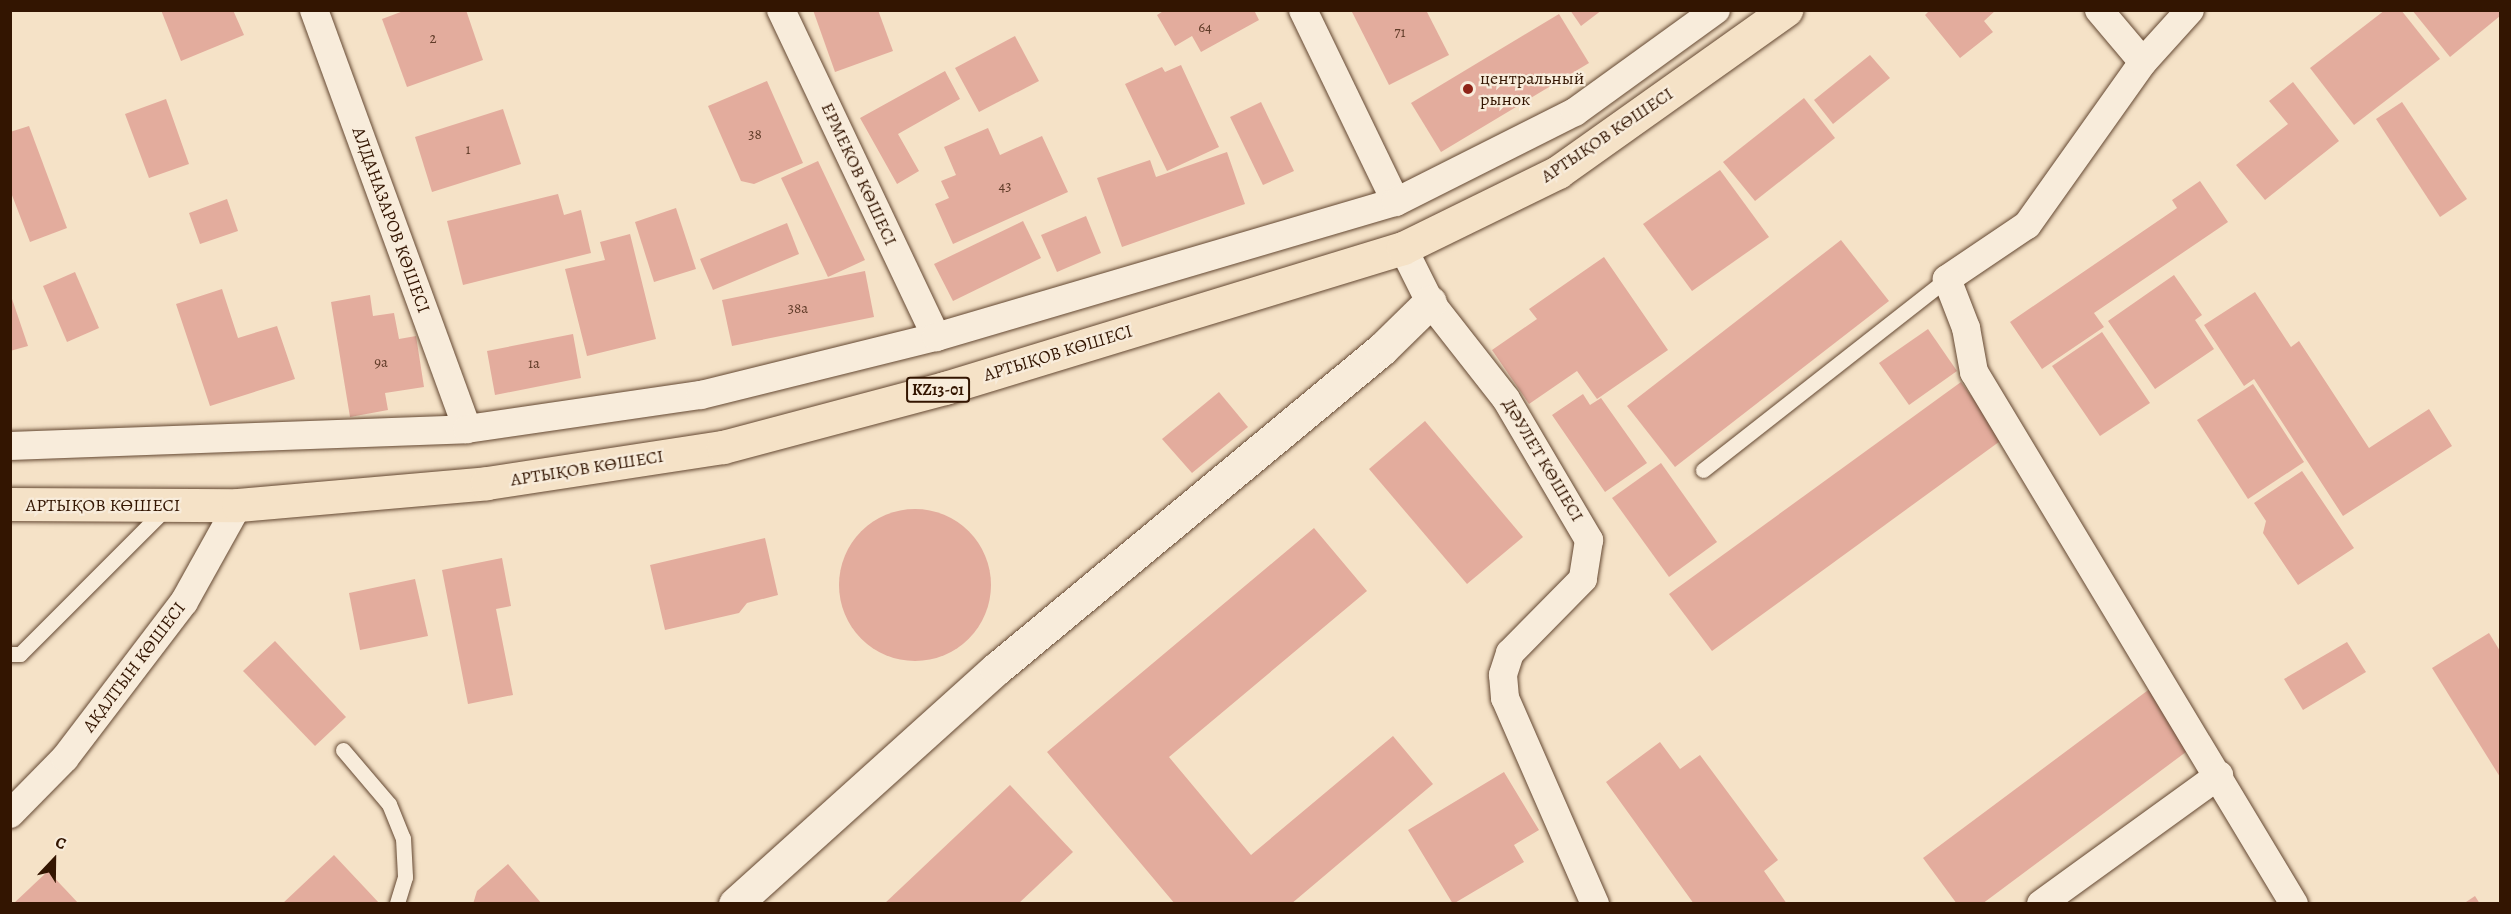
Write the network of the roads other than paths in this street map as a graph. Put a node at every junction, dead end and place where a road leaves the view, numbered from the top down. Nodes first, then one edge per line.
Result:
1 (314, 10) edge
2 (781, 10) edge
3 (1303, 10) edge
4 (1716, 10) edge
5 (1786, 10) edge
6 (2099, 10) edge
7 (2190, 10) edge
8 (2143, 62) junction
9 (1396, 202) junction
10 (1403, 248) junction
11 (1947, 279) junction
12 (1430, 302) junction
13 (936, 337) junction
14 (467, 429) junction
15 (10, 446) edge
16 (1703, 470) dead end
17 (10, 504) edge
18 (169, 505) junction
19 (237, 505) junction
20 (10, 654) edge
21 (343, 750) dead end
22 (2219, 775) junction
23 (10, 814) edge
24 (397, 903) edge
25 (735, 903) edge
26 (1595, 903) edge
27 (2041, 903) edge
28 (2294, 903) edge

1 - 14 street, АЛДАНАЗАРОВ КӨШЕСІ
2 - 13 street, ЕРМЕКОВ КӨШЕСІ
3 - 9 street
4 - 9 street
5 - 10 highway, АРТЫҚОВ КӨШЕСІ / KZ13-01
6 - 8 street
7 - 8 street
8 - 11 street
9 - 13 street
10 - 12 street, ДӘУЛЕТ КӨШЕСІ
10 - 19 highway, АРТЫҚОВ КӨШЕСІ / KZ13-01
11 - 16 lane
11 - 22 street
12 - 25 main road
12 - 26 street, ДӘУЛЕТ КӨШЕСІ
13 - 14 street
14 - 15 street
17 - 18 highway, АРТЫҚОВ КӨШЕСІ / KZ13-01
18 - 19 highway, АРТЫҚОВ КӨШЕСІ / KZ13-01
18 - 20 lane
19 - 23 street, АҚАЛТЫН КӨШЕСІ
21 - 24 lane
22 - 27 street
22 - 28 street

